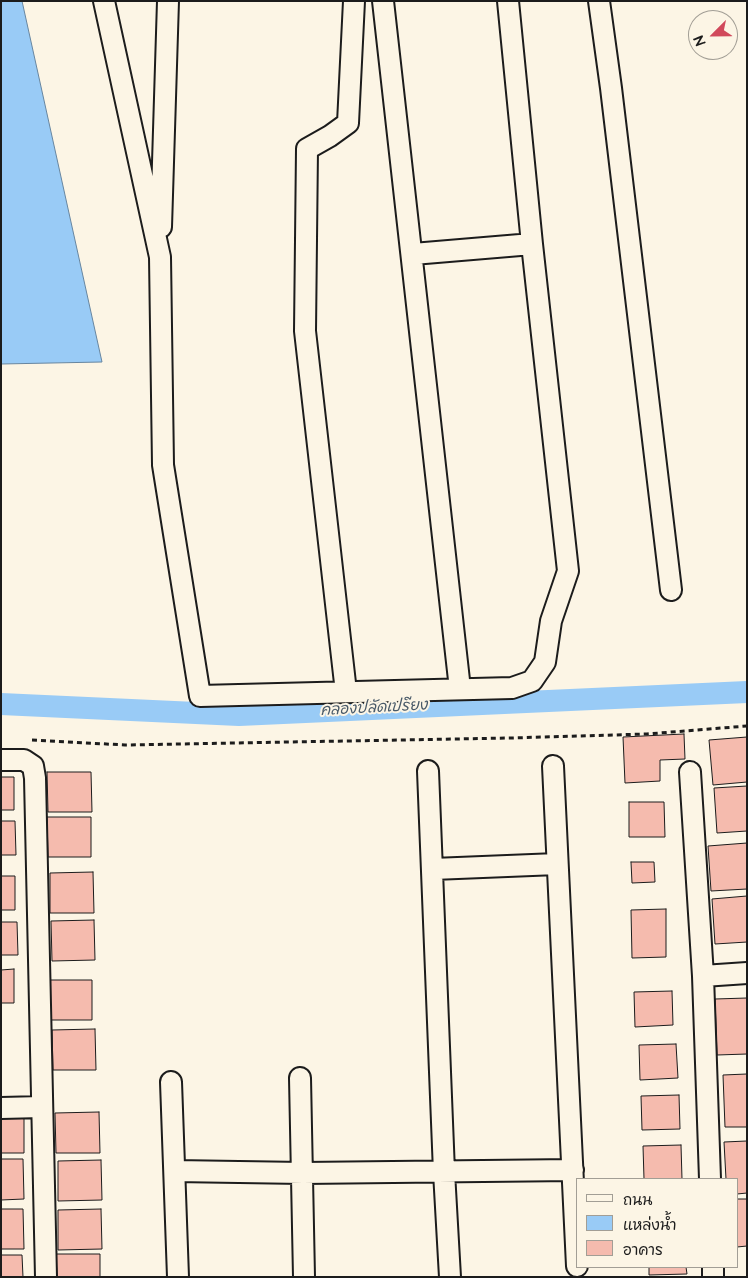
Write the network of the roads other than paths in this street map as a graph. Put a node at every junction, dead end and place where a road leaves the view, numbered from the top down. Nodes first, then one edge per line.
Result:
1 (104, 1) edge
2 (168, 1) edge
3 (354, 1) edge
4 (383, 1) edge
5 (508, 1) edge
6 (599, 1) edge
7 (532, 244) junction
8 (413, 254) junction
9 (160, 257) junction
10 (671, 590) dead end
11 (460, 690) junction
12 (346, 692) junction
13 (1, 760) edge
14 (554, 766) dead end
15 (428, 771) dead end
16 (690, 772) dead end
17 (557, 864) junction
18 (433, 869) junction
19 (747, 973) edge
20 (703, 976) junction
21 (300, 1078) dead end
22 (171, 1082) dead end
23 (42, 1107) junction
24 (1, 1108) edge
25 (573, 1170) junction
26 (175, 1171) junction
27 (444, 1172) junction
28 (303, 1173) junction
29 (710, 1178) edge
30 (576, 1242) edge
31 (46, 1277) edge
32 (178, 1277) edge
33 (304, 1277) edge
34 (450, 1277) edge

1 - 9 street
2 - 9 street
3 - 12 street
4 - 8 street
5 - 7 street
6 - 10 street
7 - 8 street
7 - 11 street
8 - 11 street
9 - 12 street
11 - 12 street
13 - 23 street
14 - 17 street
15 - 18 street
16 - 20 street
17 - 18 street
17 - 25 street
18 - 27 street
19 - 20 street
20 - 29 street
21 - 28 street
22 - 26 street
23 - 24 street
23 - 31 street
25 - 27 street
25 - 30 street
26 - 28 street
26 - 32 street
27 - 28 street
27 - 34 street
28 - 33 street

